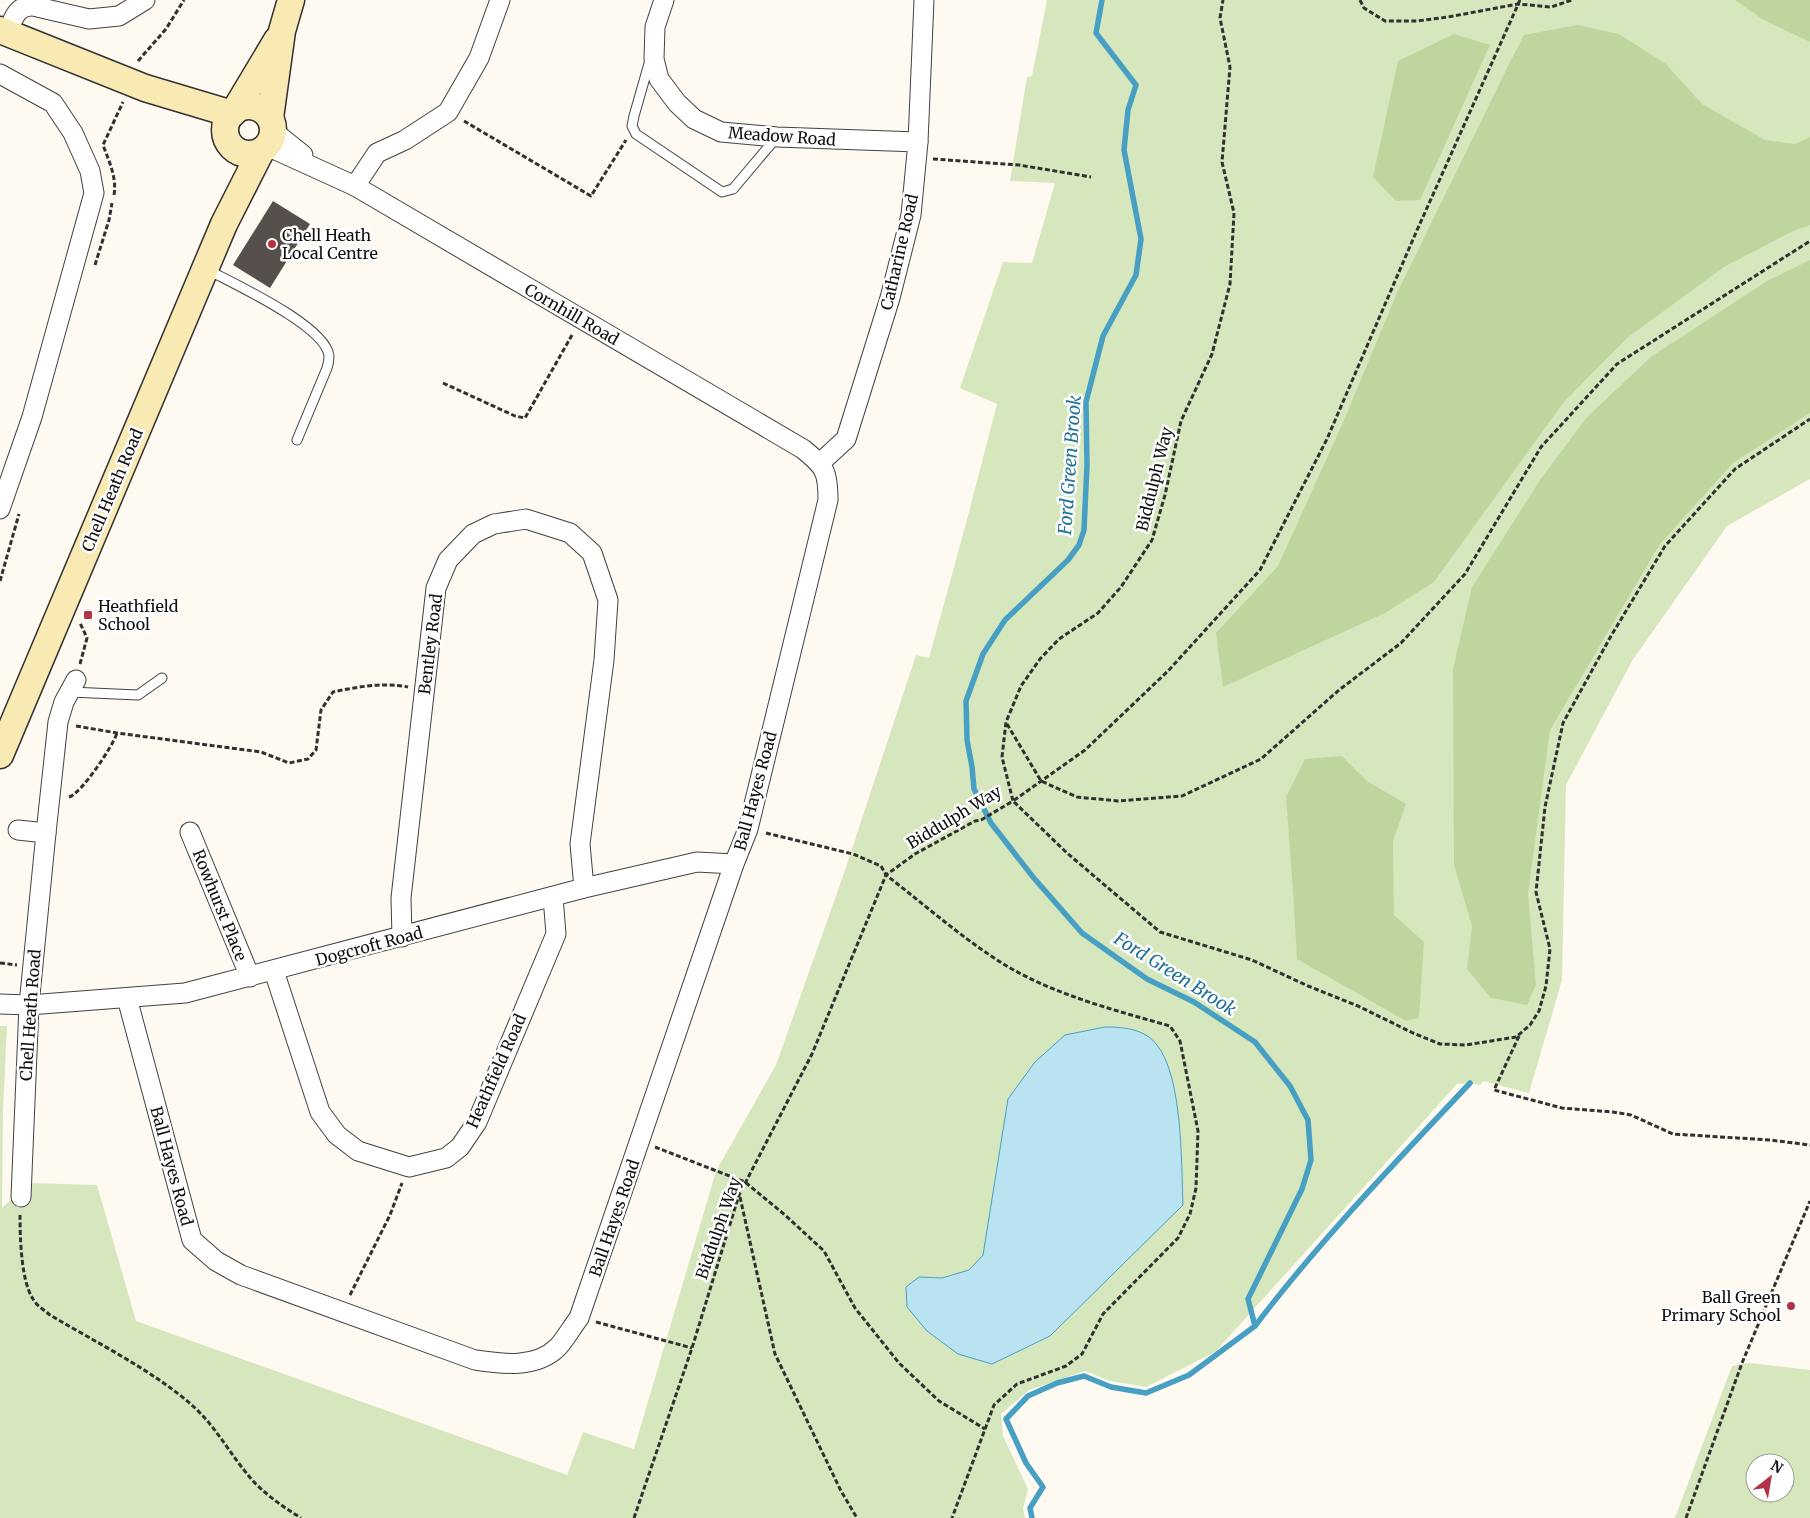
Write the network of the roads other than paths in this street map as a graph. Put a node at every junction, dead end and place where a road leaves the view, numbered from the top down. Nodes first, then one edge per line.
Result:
1 (145, 0) edge
2 (291, 0) edge
3 (500, 0) edge
4 (664, 0) edge
5 (924, 0) edge
6 (282, 31) junction
7 (3, 32) edge
8 (654, 45) junction
9 (0, 74) edge
10 (139, 85) junction
11 (233, 113) junction
12 (268, 137) junction
13 (777, 137) junction
14 (230, 143) junction
15 (918, 150) junction
16 (355, 186) junction
17 (224, 224) junction
18 (206, 268) junction
19 (296, 440) dead end
20 (820, 463) junction
21 (0, 509) edge
22 (162, 678) dead end
23 (73, 686) joint
24 (0, 756) edge
25 (18, 830) dead end
26 (190, 832) dead end
27 (46, 833) junction
28 (734, 864) junction
29 (584, 888) junction
30 (552, 897) junction
31 (402, 937) junction
32 (274, 971) junction
33 (250, 977) junction
34 (127, 998) junction
35 (0, 1004) edge
36 (29, 1005) junction
37 (21, 1197) road end

1 - 7 street
2 - 6 street, Chell Heath Road
3 - 16 street
4 - 8 street, Meadow Road
5 - 15 street, Catharine Road
6 - 11 street, Chell Heath Road
6 - 12 street, Chell Heath Road
7 - 10 street
8 - 13 street, Meadow Road
8 - 13 lane
9 - 21 street
10 - 11 street
10 - 14 street
11 - 12 street
11 - 14 street
12 - 14 street
12 - 16 street, Cornhill Road
12 - 17 street, Chell Heath Road
13 - 15 street, Meadow Road
14 - 17 street, Chell Heath Road
15 - 20 street, Catharine Road
16 - 20 street, Cornhill Road
17 - 18 street, Chell Heath Road
18 - 19 lane
18 - 24 street, Chell Heath Road
20 - 28 street, Ball Hayes Road
22 - 23 lane
23 - 27 street, Chell Heath Road
25 - 27 street
26 - 33 street, Rowhurst Place
27 - 36 street, Chell Heath Road
28 - 29 street, Dogcroft Road
28 - 34 street, Ball Hayes Road
29 - 30 street, Dogcroft Road
29 - 31 street, Bentley Road
30 - 31 street, Dogcroft Road
30 - 32 street, Heathfield Road
31 - 32 street, Dogcroft Road
32 - 33 street, Dogcroft Road
33 - 34 street, Dogcroft Road
34 - 36 street, Dogcroft Road
35 - 36 street, Dogcroft Road
36 - 37 street, Chell Heath Road

